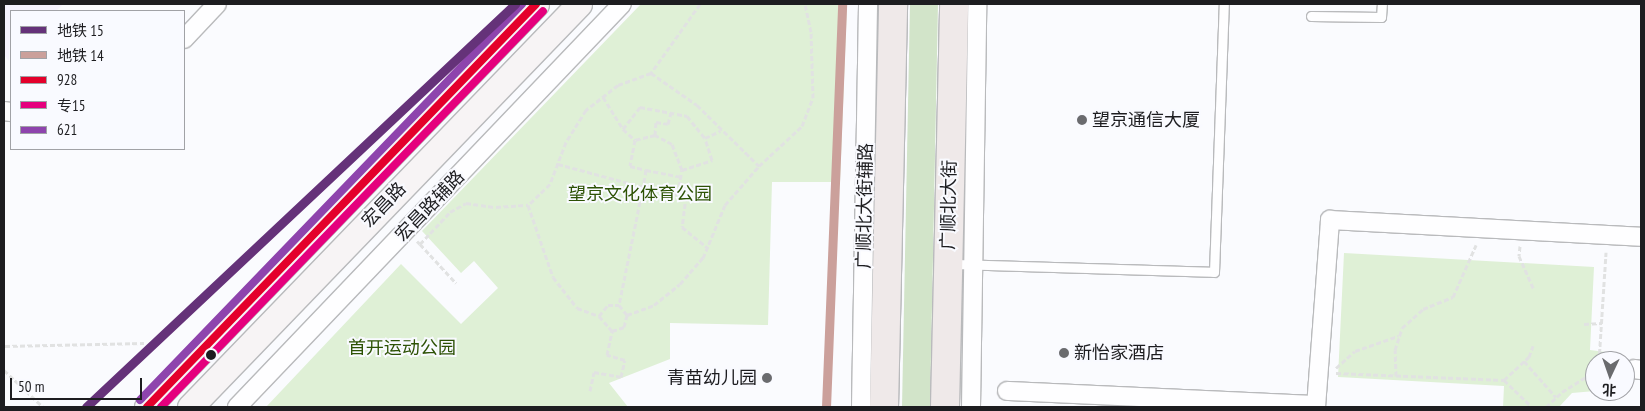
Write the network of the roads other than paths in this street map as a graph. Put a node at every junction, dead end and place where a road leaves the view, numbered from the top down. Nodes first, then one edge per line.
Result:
1 (217, 4) edge
2 (536, 4) edge
3 (579, 4) edge
4 (622, 4) edge
5 (868, 4) edge
6 (893, 4) edge
7 (954, 4) edge
8 (977, 4) edge
9 (1224, 4) edge
10 (1382, 4) edge
11 (1311, 16) dead end
12 (185, 38) edge
13 (1641, 237) edge
14 (960, 264) junction
15 (1007, 391) dead end
16 (1124, 402) edge
17 (1316, 406) edge
18 (148, 407) edge
19 (190, 407) edge
20 (238, 407) edge
21 (861, 407) edge
22 (884, 407) edge
23 (945, 407) edge
24 (971, 407) edge

1 - 12 street
2 - 18 main road, 宏昌路
3 - 19 main road, 宏昌路
4 - 20 street, 宏昌路辅路
5 - 21 street, 广顺北大街辅路
6 - 22 main road
7 - 14 main road, 广顺北大街
8 - 14 street
9 - 14 lane
10 - 11 lane
13 - 17 street
14 - 23 main road, 广顺北大街
14 - 24 street
15 - 16 street
16 - 17 street

